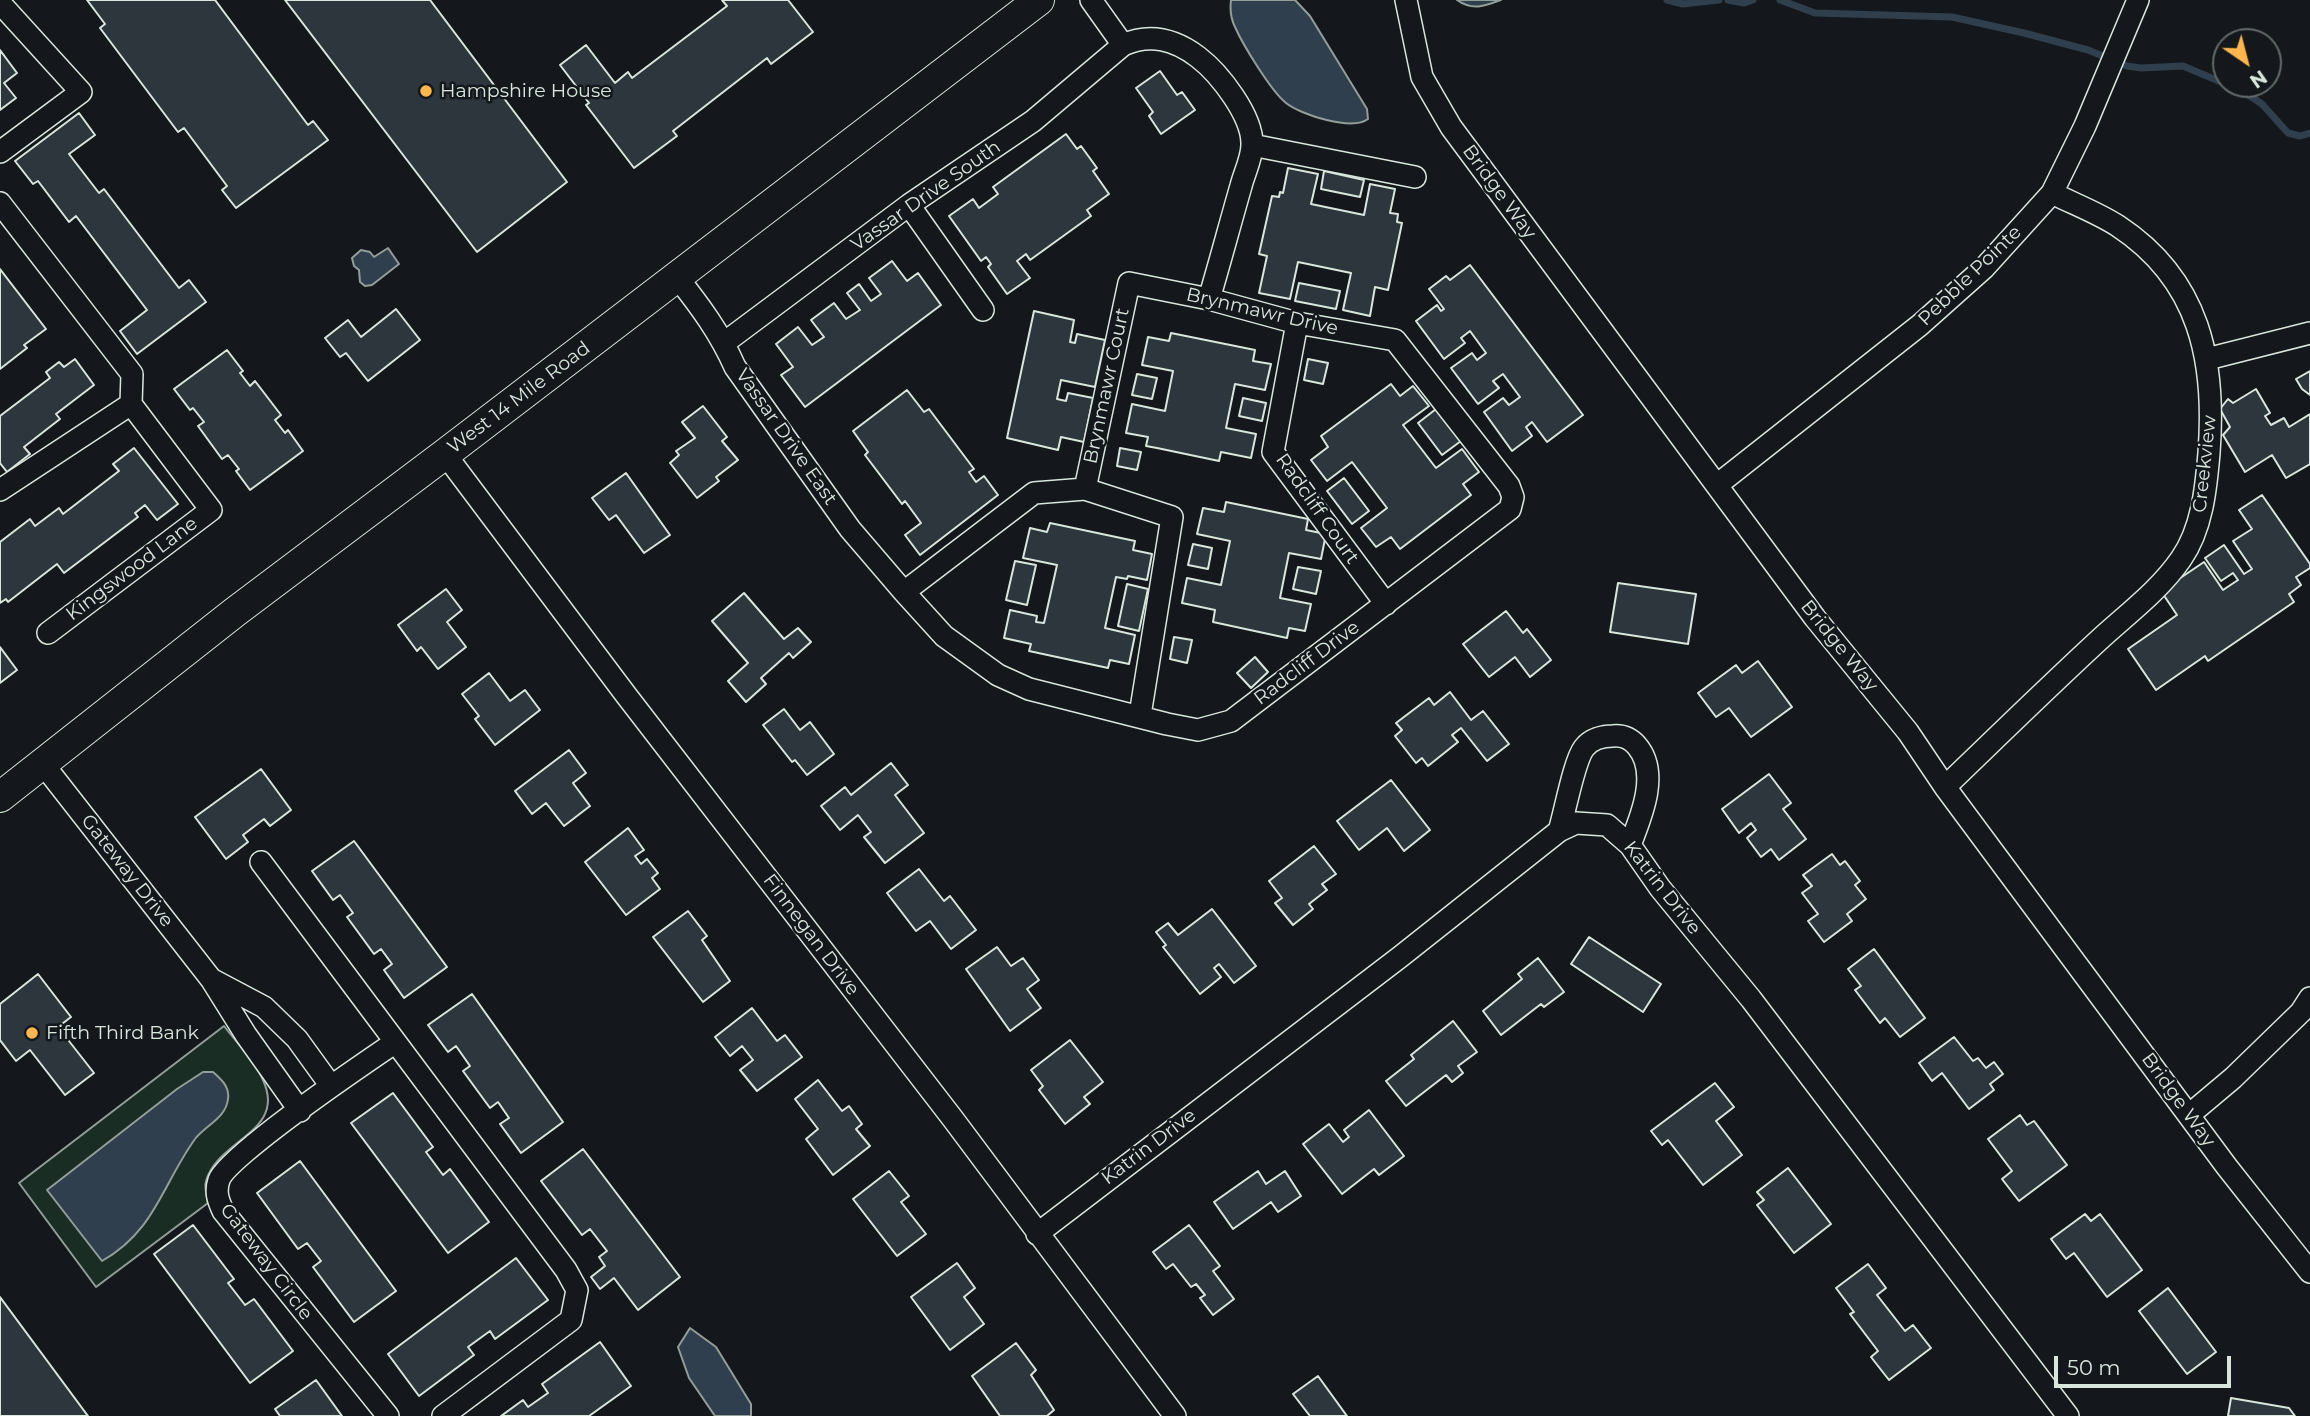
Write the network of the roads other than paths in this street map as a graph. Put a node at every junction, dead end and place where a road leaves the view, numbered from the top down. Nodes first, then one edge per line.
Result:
1 (1040, 0) edge
2 (1091, 0) edge
3 (1406, 0) edge
4 (2138, 0) edge
5 (0, 3) edge
6 (1124, 45) junction
7 (1252, 145) junction
8 (0, 152) edge
9 (1415, 177) dead end
10 (2052, 193) junction
11 (0, 203) edge
12 (909, 205) junction
13 (677, 277) junction
14 (1129, 283) joint
15 (1209, 299) junction
16 (983, 310) dead end
17 (1297, 323) junction
18 (2310, 333) edge
19 (1395, 340) joint
20 (724, 343) junction
21 (2207, 359) junction
22 (131, 404) junction
23 (445, 454) junction
24 (1717, 485) junction
25 (1085, 489) junction
26 (0, 490) edge
27 (904, 592) junction
28 (1386, 604) junction
29 (48, 633) dead end
30 (1140, 715) junction
31 (43, 764) junction
32 (1945, 787) junction
33 (0, 797) edge
34 (1559, 831) junction
35 (1630, 845) junction
36 (261, 862) dead end
37 (211, 979) junction
38 (2310, 998) edge
39 (394, 1043) junction
40 (331, 1086) junction
41 (300, 1111) junction
42 (2189, 1115) junction
43 (1037, 1234) junction
44 (2310, 1272) edge
45 (388, 1416) edge
46 (443, 1416) edge
47 (1175, 1416) edge
48 (2068, 1416) edge

1 - 13 street, West 14 Mile Road
2 - 6 street
3 - 24 street, Bridge Way
4 - 10 street, Pebble Pointe
5 - 8 street
6 - 7 street
6 - 12 street, Vassar Drive South
7 - 9 street
7 - 15 street
10 - 21 street, Creekview
10 - 24 street, Pebble Pointe
11 - 22 street
12 - 16 street
12 - 20 street, Vassar Drive South
13 - 20 street, Vassar Drive East
13 - 23 street, West 14 Mile Road
14 - 15 street, Brynmawr Drive
14 - 25 street, Brynmawr Court
15 - 17 street, Brynmawr Drive
17 - 19 street, Brynmawr Drive
17 - 28 street, Radcliff Court
18 - 21 street
19 - 28 street, Radcliff Drive
20 - 27 street, Vassar Drive East
21 - 32 street, Creekview
22 - 26 street
22 - 29 street, Kingswood Lane
23 - 31 street, West 14 Mile Road
23 - 43 street, Finnegan Drive
24 - 32 street, Bridge Way
25 - 27 street
25 - 30 street
27 - 30 street, Radcliff Drive
28 - 30 street, Radcliff Drive
31 - 33 street, West 14 Mile Road
31 - 37 street, Gateway Drive
32 - 42 street, Bridge Way
34 - 35 street, Katrin Drive
34 - 35 street
34 - 43 street, Katrin Drive
35 - 48 street, Katrin Drive
36 - 39 street
37 - 40 street, Gateway Drive
37 - 41 street, Gateway Drive
38 - 42 street
39 - 40 street, Gateway Circle
39 - 46 street
40 - 41 street, Gateway Circle
41 - 45 street, Gateway Circle
42 - 44 street, Bridge Way
43 - 47 street, Finnegan Drive

